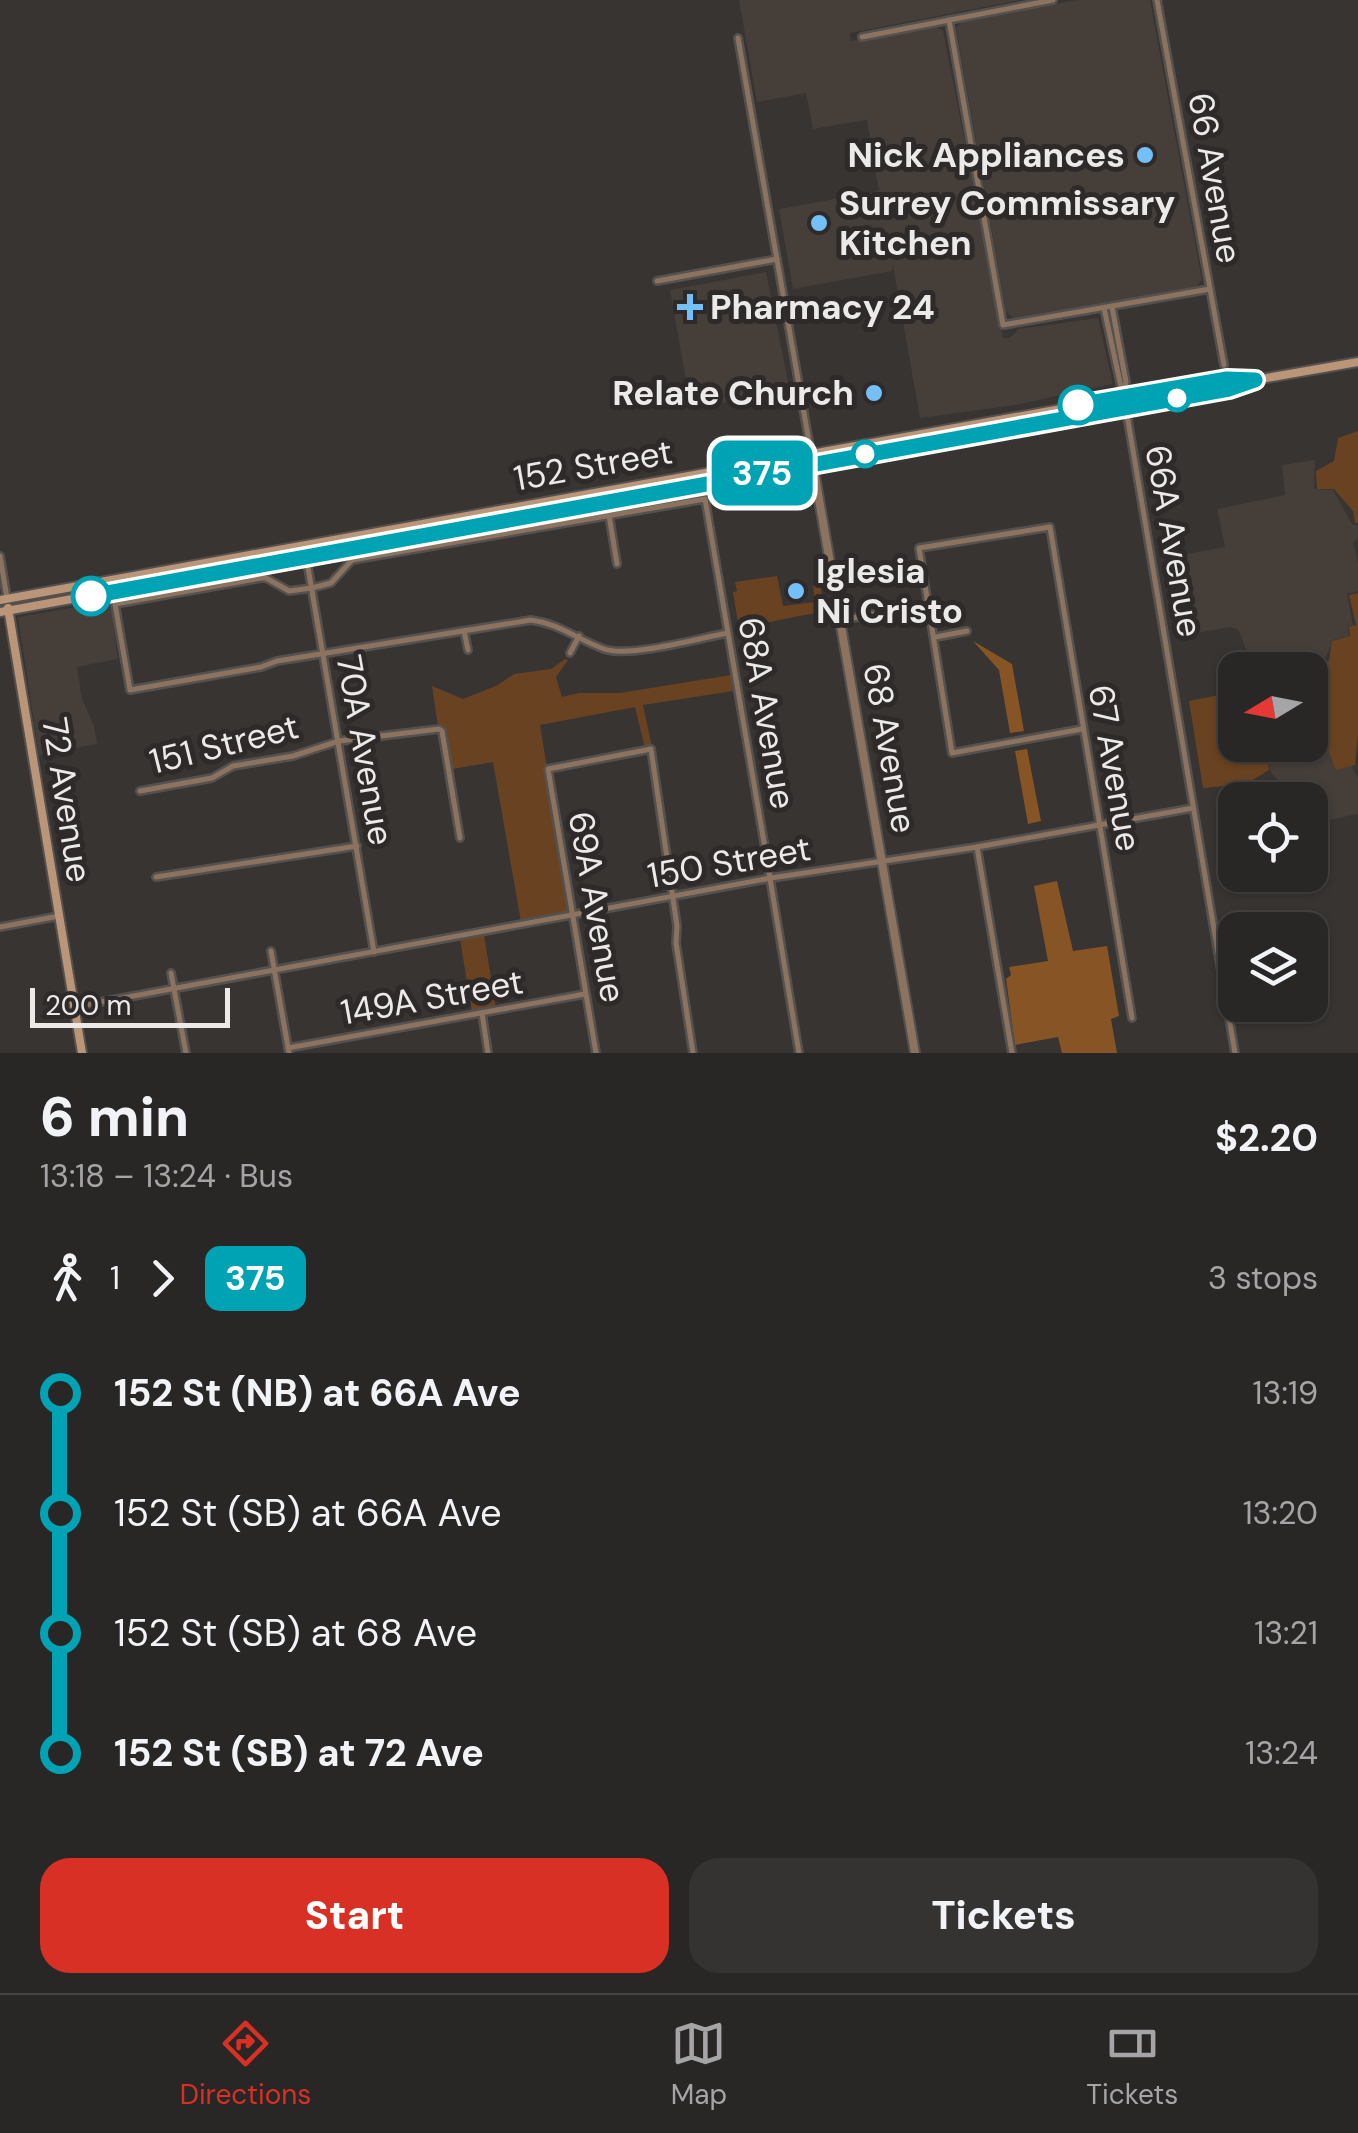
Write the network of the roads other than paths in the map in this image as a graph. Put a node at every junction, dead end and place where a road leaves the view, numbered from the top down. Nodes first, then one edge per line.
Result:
1 (1054, 0) edge
2 (1156, 0) edge
3 (949, 20) junction
4 (862, 36) dead end
5 (738, 38) dead end
6 (777, 259) junction
7 (658, 282) dead end
8 (1210, 289) junction
9 (1108, 307) junction
10 (1358, 362) edge
11 (1224, 365) dead end
12 (1124, 399) junction
13 (812, 452) junction
14 (813, 463) junction
15 (609, 514) junction
16 (355, 536) junction
17 (0, 556) edge
18 (306, 556) junction
19 (617, 564) dead end
20 (312, 588) junction
21 (4, 599) edge
22 (929, 605) junction
23 (4, 611) edge
24 (840, 620) junction
25 (464, 631) junction
26 (967, 631) dead end
27 (728, 633) junction
28 (580, 636) junction
29 (936, 637) junction
30 (468, 650) dead end
31 (323, 652) junction
32 (570, 652) dead end
33 (1082, 729) junction
34 (338, 742) junction
35 (140, 791) dead end
36 (1194, 808) junction
37 (1100, 824) junction
38 (460, 838) dead end
39 (356, 846) junction
40 (977, 847) junction
41 (882, 861) junction
42 (156, 878) dead end
43 (771, 878) junction
44 (672, 896) junction
45 (59, 916) junction
46 (573, 916) junction
47 (0, 927) edge
48 (270, 951) dead end
49 (374, 953) junction
50 (274, 971) junction
51 (171, 973) dead end
52 (174, 989) junction
53 (586, 994) junction
54 (74, 1007) junction
55 (482, 1013) junction
56 (1132, 1018) dead end
57 (288, 1051) edge
58 (82, 1053) edge
59 (186, 1053) edge
60 (488, 1053) edge
61 (596, 1053) edge
62 (694, 1053) edge
63 (799, 1053) edge
64 (915, 1053) edge
65 (1012, 1053) edge
66 (1235, 1053) edge

1 - 3 street
2 - 8 street, 66 Avenue
3 - 4 street
3 - 9 street
5 - 6 street, 68 Avenue
6 - 7 street
6 - 13 street, 68 Avenue
8 - 9 street
8 - 11 street, 66 Avenue
9 - 12 street, 66A Avenue
10 - 12 main road, 152 Street
12 - 13 main road, 152 Street
12 - 14 main road, 152 Street
12 - 36 street, 66A Avenue
13 - 14 street, 68 Avenue
13 - 16 main road, 152 Street
14 - 18 main road, 152 Street
14 - 24 street, 68 Avenue
15 - 19 street
15 - 20 street
15 - 27 street, 68A Avenue
16 - 18 main road
16 - 21 main road, 152 Street
17 - 21 street, 72 Avenue
18 - 20 street, 70A Avenue
18 - 23 main road, 152 Street
20 - 31 street, 70A Avenue
20 - 31 street
21 - 23 main road, 72 Avenue
22 - 24 street
22 - 29 street
22 - 33 street, 67 Avenue
23 - 45 main road, 72 Avenue
24 - 41 street, 68 Avenue
25 - 28 street
25 - 30 street
25 - 31 street
26 - 29 street
27 - 28 street
27 - 43 street, 68A Avenue
28 - 32 street
29 - 33 street
31 - 34 street, 70A Avenue
33 - 37 street, 67 Avenue
34 - 35 street, 151 Street
34 - 38 street, 151 Street
34 - 39 street, 70A Avenue
36 - 37 street, 150 Street
36 - 66 street, 66A Avenue
37 - 40 street, 150 Street
37 - 56 street, 67 Avenue
39 - 42 street
39 - 49 street, 70A Avenue
40 - 41 street, 150 Street
40 - 65 street
41 - 43 street, 150 Street
41 - 64 street, 68 Avenue
43 - 44 street, 150 Street
43 - 63 street, 68A Avenue
44 - 46 street, 150 Street
44 - 46 street, 69A Avenue
44 - 62 street
45 - 47 street
45 - 54 main road, 72 Avenue
46 - 49 street, 150 Street
46 - 53 street, 69A Avenue
48 - 50 street
49 - 50 street, 150 Street
50 - 52 street, 150 Street
50 - 57 street
51 - 52 street
52 - 54 street, 150 Street
52 - 59 street
53 - 55 street, 149A Street
53 - 61 street, 69A Avenue
54 - 58 main road, 72 Avenue
55 - 57 street, 149A Street
55 - 60 street

